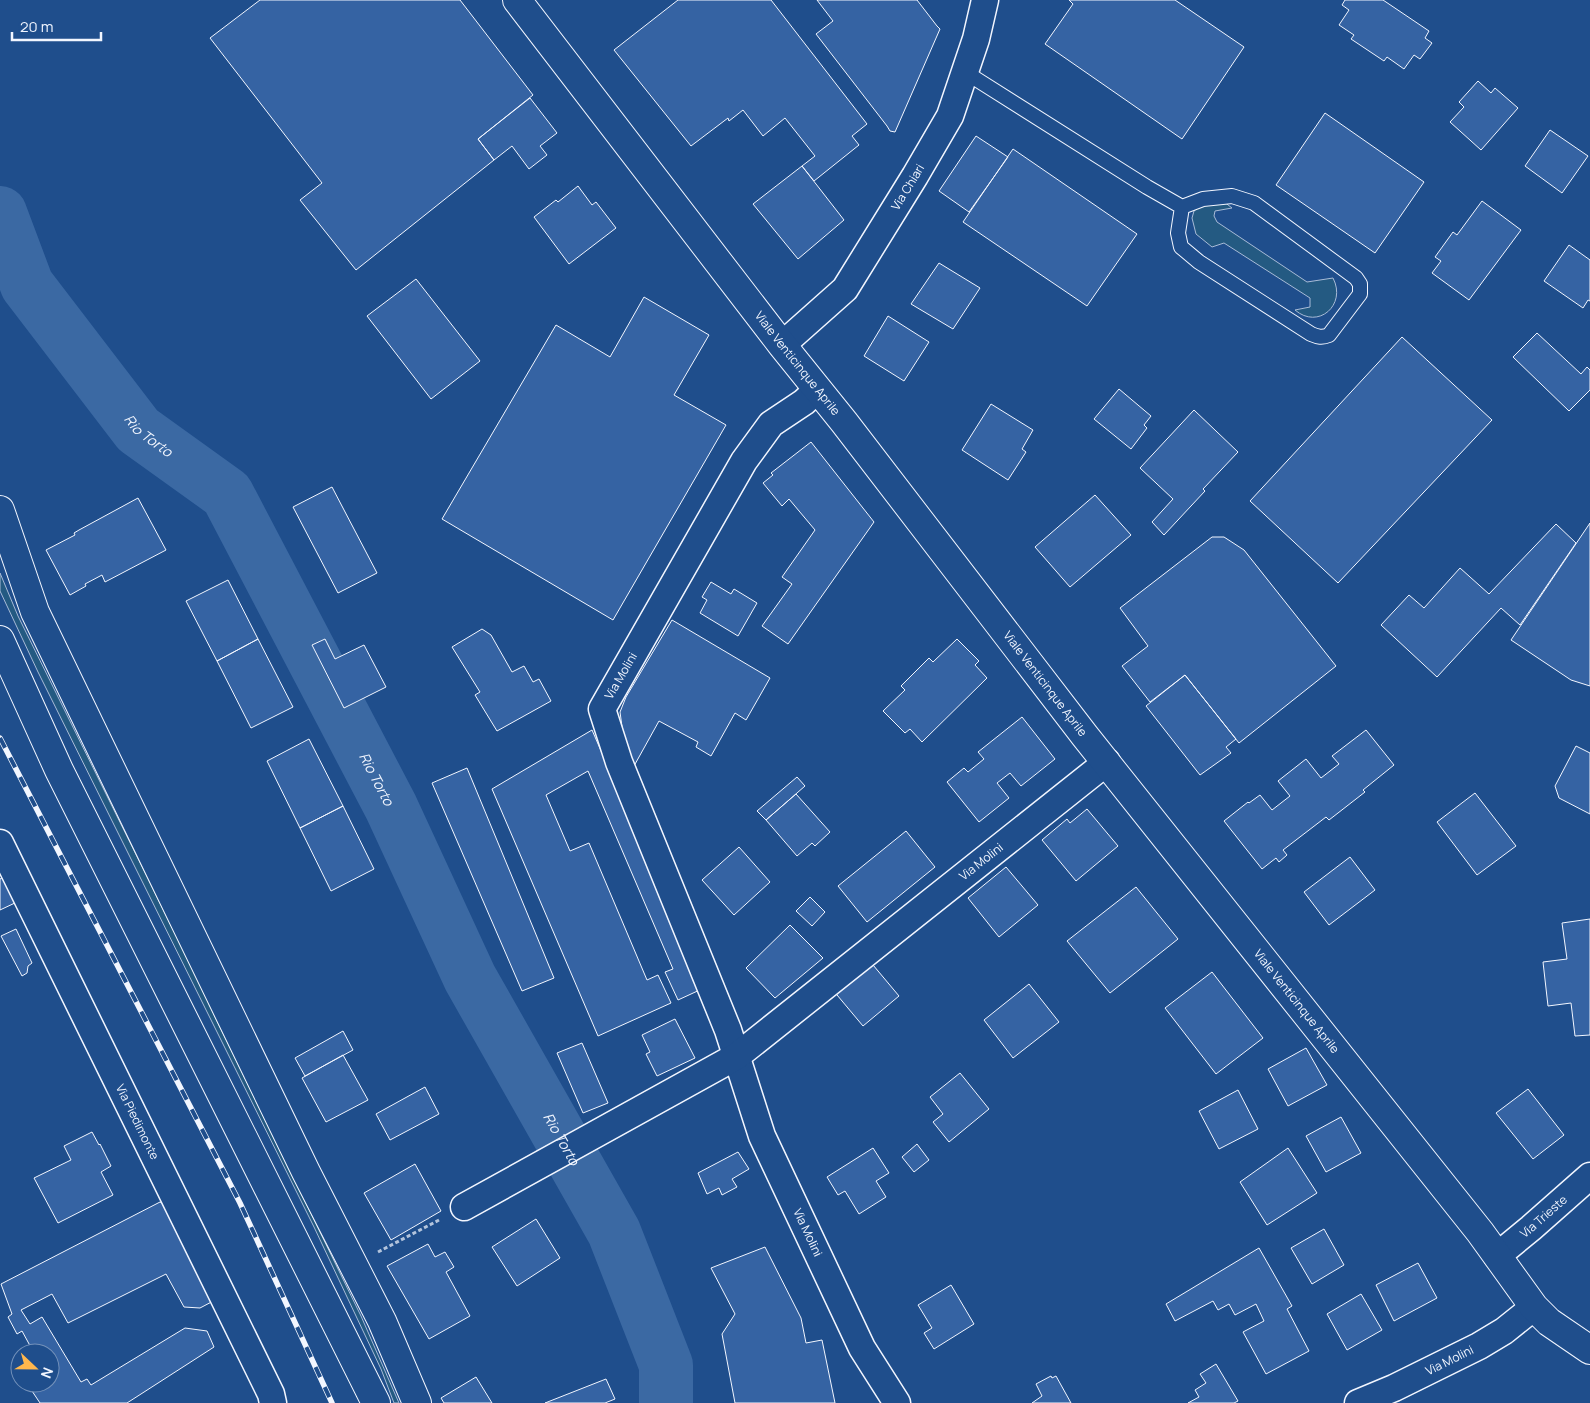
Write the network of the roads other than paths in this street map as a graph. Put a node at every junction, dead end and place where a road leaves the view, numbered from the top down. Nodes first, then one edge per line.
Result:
1 (518, 0) edge
2 (985, 0) edge
3 (965, 72) junction
4 (1182, 207) junction
5 (782, 345) junction
6 (817, 390) junction
7 (0, 510) edge
8 (0, 640) edge
9 (1107, 762) junction
10 (0, 843) edge
11 (738, 1056) junction
12 (1590, 1176) edge
13 (464, 1207) road end
14 (1497, 1256) junction
15 (1534, 1306) junction
16 (1590, 1350) edge
17 (273, 1403) edge
18 (376, 1403) edge
19 (417, 1403) edge
20 (896, 1403) edge
21 (1358, 1403) edge

1 - 5 main road, Viale Venticinque Aprile
2 - 3 street, Via Chiari
3 - 4 lane
3 - 5 street, Via Chiari
4 - 4 lane
5 - 6 main road, Viale Venticinque Aprile
6 - 9 main road, Viale Venticinque Aprile
6 - 11 street, Via Molini
7 - 19 main road
8 - 18 main road
9 - 11 street, Via Molini
9 - 14 main road, Viale Venticinque Aprile
10 - 17 street, Via Piedimonte
11 - 13 street, Via Molini
11 - 20 street, Via Molini
12 - 14 street, Via Trieste
14 - 15 main road, Viale Venticinque Aprile
15 - 16 main road, Viale Venticinque Aprile
15 - 21 street, Via Molini

